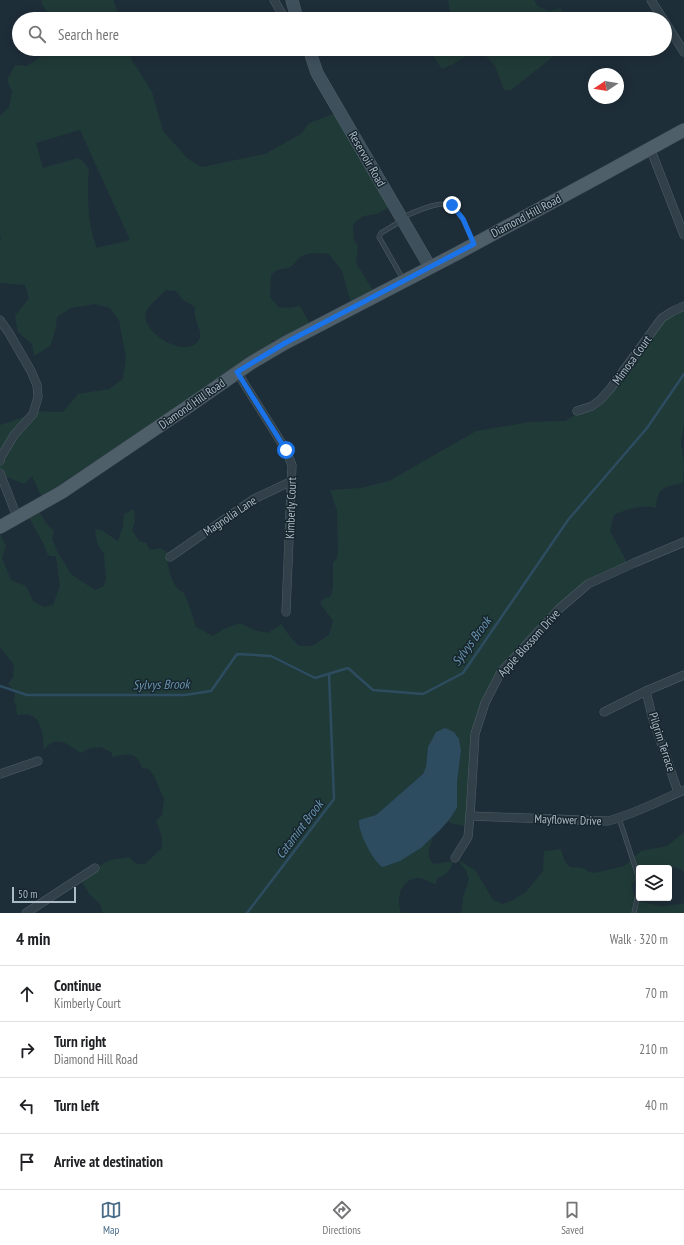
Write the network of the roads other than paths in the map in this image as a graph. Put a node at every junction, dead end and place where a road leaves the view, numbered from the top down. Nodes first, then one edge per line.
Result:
1 (274, 0) edge
2 (292, 0) edge
3 (651, 0) edge
4 (281, 12) edge
5 (295, 12) edge
6 (659, 12) edge
7 (672, 33) edge
8 (684, 52) edge
9 (306, 56) edge
10 (311, 56) edge
11 (317, 73) junction
12 (684, 130) edge
13 (650, 148) junction
14 (402, 218) junction
15 (684, 235) edge
16 (474, 244) junction
17 (430, 267) junction
18 (404, 281) junction
19 (684, 306) edge
20 (0, 320) edge
21 (237, 372) junction
22 (577, 411) dead end
23 (0, 461) edge
24 (0, 473) edge
25 (292, 481) junction
26 (17, 517) junction
27 (0, 527) edge
28 (684, 542) edge
29 (170, 557) dead end
30 (286, 612) dead end
31 (684, 675) edge
32 (646, 691) junction
33 (604, 712) dead end
34 (38, 761) dead end
35 (0, 774) edge
36 (681, 791) edge
37 (470, 816) junction
38 (619, 818) junction
39 (455, 858) dead end
40 (95, 868) dead end
41 (26, 913) edge
42 (634, 913) edge

1 - 4 street
2 - 5 street
3 - 6 street
7 - 8 street
9 - 11 street
10 - 11 street, Reservoir Road
11 - 14 street, Reservoir Road
12 - 13 main road, Diamond Hill Road
13 - 15 street
13 - 16 main road, Diamond Hill Road
14 - 16 lane
14 - 17 street, Reservoir Road
14 - 18 lane
16 - 17 main road, Diamond Hill Road
17 - 18 main road, Diamond Hill Road
18 - 21 main road, Diamond Hill Road
19 - 22 street, Mimosa Court
20 - 23 street
21 - 25 street, Kimberly Court
21 - 26 main road, Diamond Hill Road
24 - 26 street
25 - 29 street, Magnolia Lane
25 - 30 street, Kimberly Court
26 - 27 main road, Diamond Hill Road
28 - 37 street, Apple Blossom Drive
31 - 32 street
32 - 33 street
32 - 36 street, Pilgrim Terrace
34 - 35 street
36 - 38 street, Mayflower Drive
37 - 38 street, Mayflower Drive
37 - 39 street, Apple Blossom Drive
38 - 42 lane
40 - 41 street

